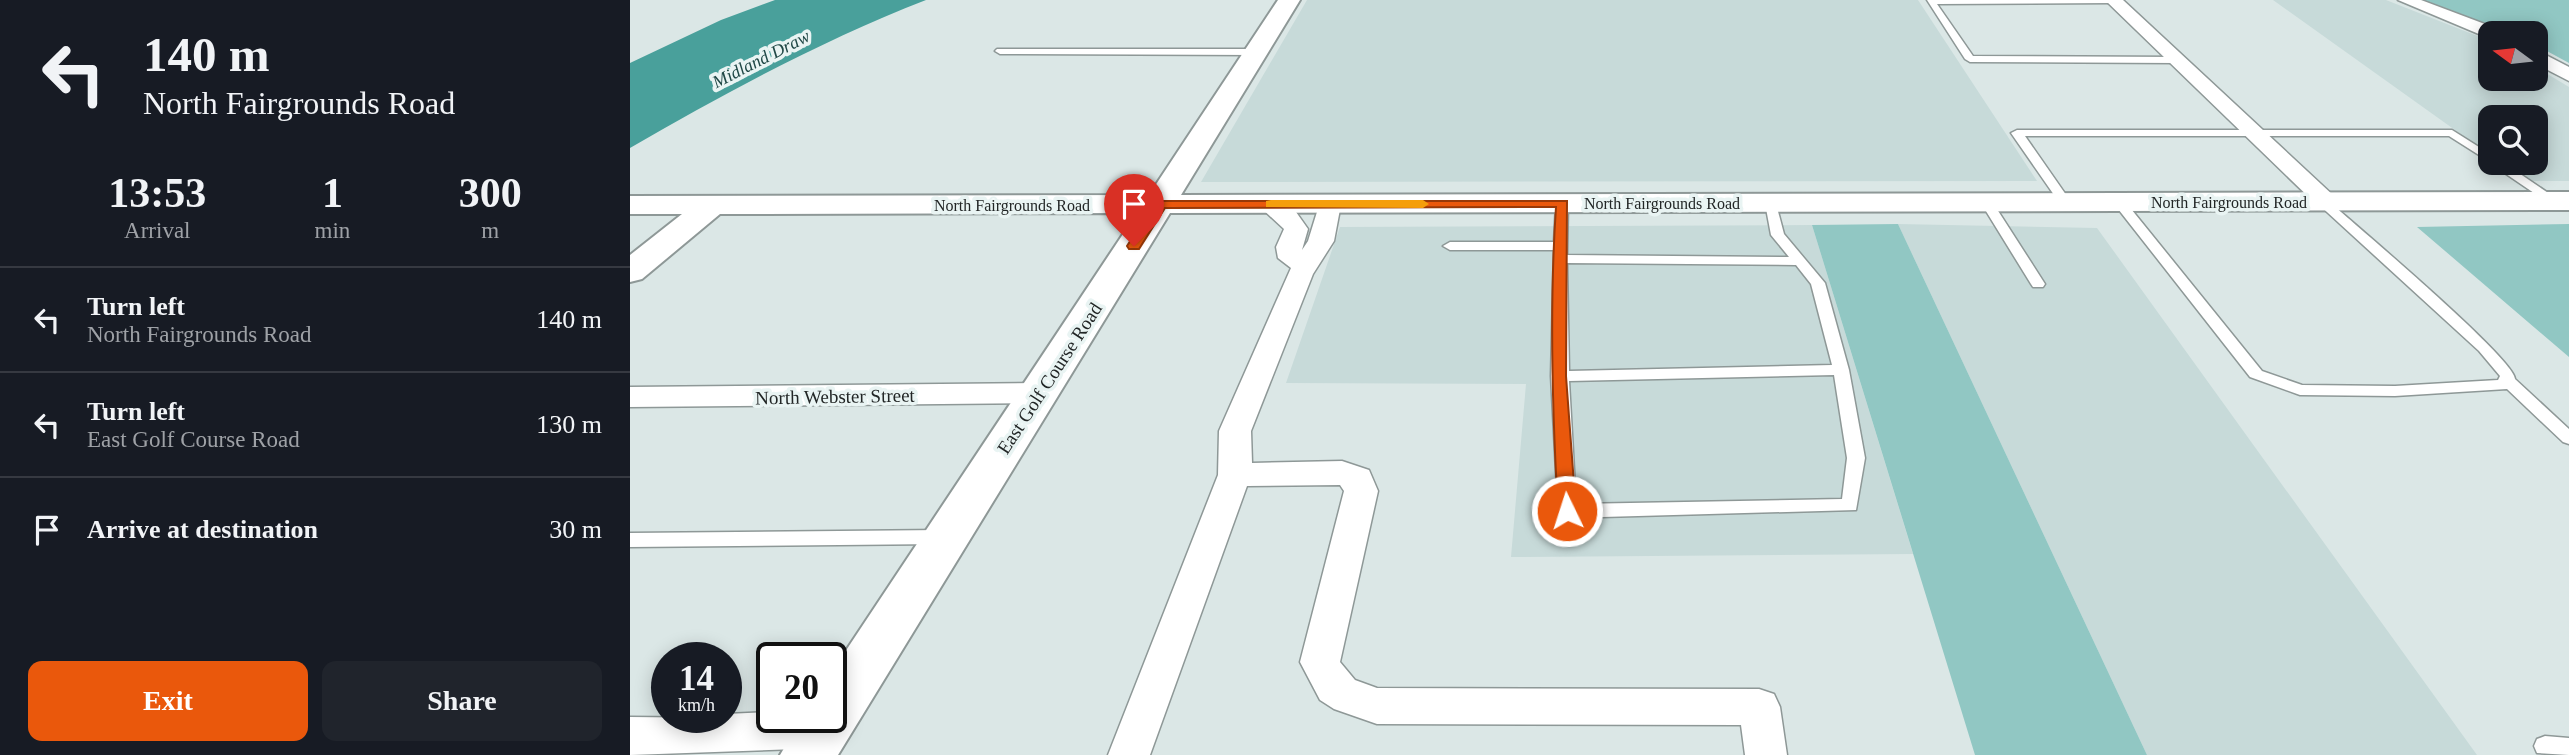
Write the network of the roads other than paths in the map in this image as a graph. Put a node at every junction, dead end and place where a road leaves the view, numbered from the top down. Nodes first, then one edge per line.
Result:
1 (1289, 0) edge
2 (2113, 0) edge
3 (2406, 0) edge
4 (2478, 28) edge
5 (1000, 51) dead end
6 (1256, 52) junction
7 (2177, 60) junction
8 (2548, 63) edge
9 (2569, 75) edge
10 (2252, 131) junction
11 (2478, 151) edge
12 (2517, 175) edge
13 (2561, 201) edge
14 (1987, 202) junction
15 (2065, 202) junction
16 (2119, 202) junction
17 (2325, 202) junction
18 (1562, 203) junction
19 (1771, 203) junction
20 (1161, 204) junction
21 (1269, 204) junction
22 (1329, 204) junction
23 (630, 205) edge
24 (711, 205) junction
25 (1450, 246) dead end
26 (1560, 253) junction
27 (1799, 261) junction
28 (1307, 262) junction
29 (630, 272) edge
30 (2038, 284) dead end
31 (1842, 370) junction
32 (1559, 376) junction
33 (2506, 380) junction
34 (1040, 393) junction
35 (633, 399) edge
36 (2569, 438) edge
37 (1234, 475) junction
38 (948, 537) junction
39 (630, 540) edge
40 (630, 736) edge
41 (817, 742) edge
42 (2545, 746) dead end
43 (2569, 748) edge
44 (1129, 755) edge
45 (1766, 755) edge

1 - 6 main road, East Golf Course Road
2 - 7 street
2 - 7 lane
3 - 4 street
5 - 6 lane
6 - 20 main road, East Golf Course Road
7 - 10 street
8 - 9 street
10 - 11 lane
10 - 15 lane
10 - 17 street
12 - 13 lane
13 - 17 main road, North Fairgrounds Road
14 - 15 main road, North Fairgrounds Road
14 - 19 main road, North Fairgrounds Road
14 - 30 lane
15 - 16 main road, North Fairgrounds Road
16 - 17 main road, North Fairgrounds Road
16 - 33 lane
17 - 33 lane
18 - 19 main road, North Fairgrounds Road
18 - 22 main road, North Fairgrounds Road
18 - 26 lane
19 - 27 lane
20 - 21 main road, North Fairgrounds Road
20 - 24 main road, North Fairgrounds Road
20 - 34 main road, East Golf Course Road
21 - 22 main road, North Fairgrounds Road
21 - 28 street
22 - 28 street
23 - 24 main road, North Fairgrounds Road
24 - 29 main road
25 - 26 lane
26 - 27 lane
26 - 32 lane
27 - 31 lane
28 - 37 street
31 - 32 lane
31 - 32 lane
33 - 36 lane
34 - 35 street, North Webster Street
34 - 38 main road, East Golf Course Road
37 - 44 street
37 - 45 street
38 - 39 lane
38 - 41 main road, East Golf Course Road
40 - 41 street
42 - 43 lane

